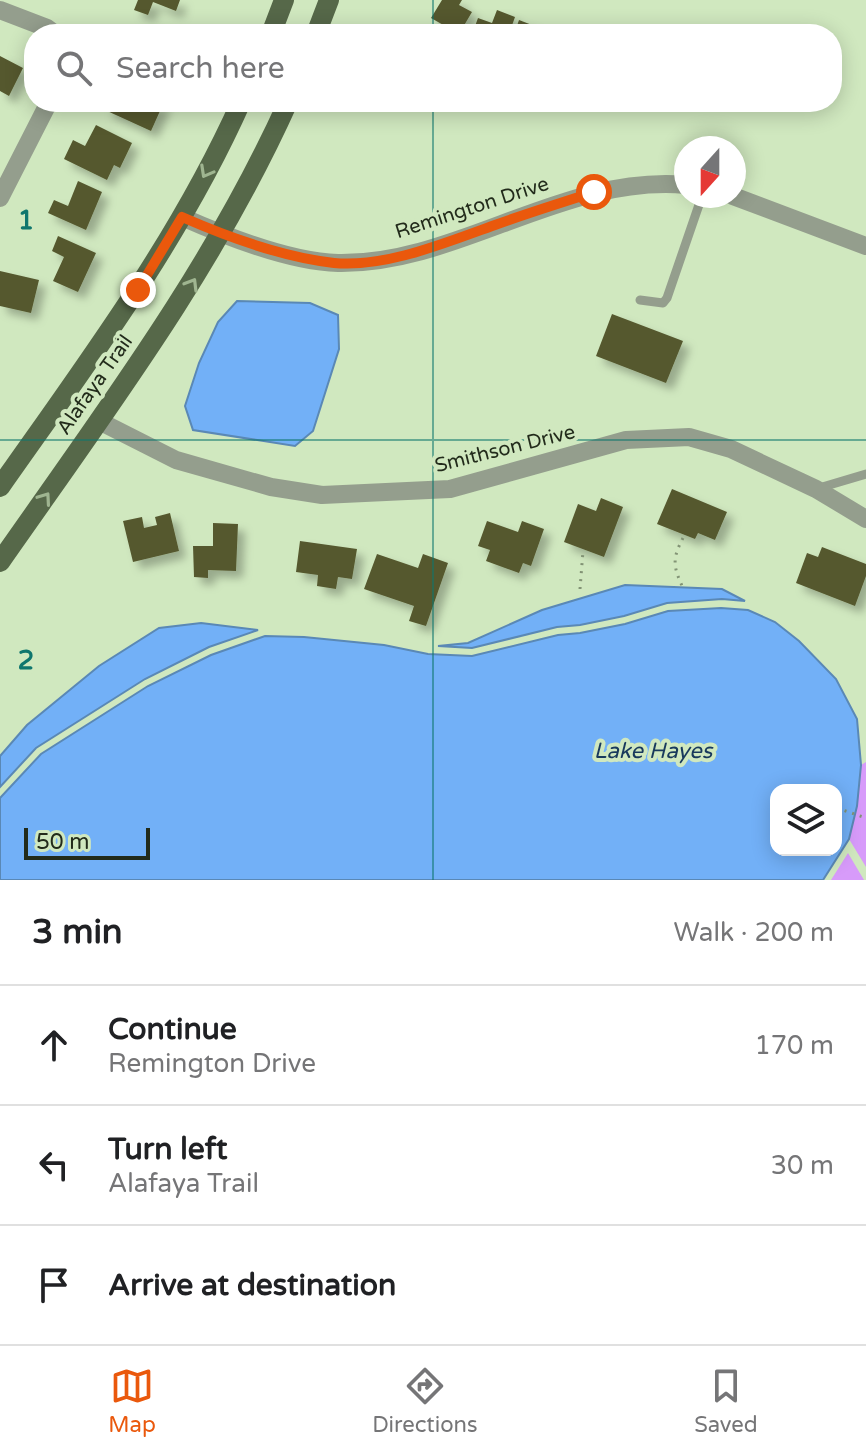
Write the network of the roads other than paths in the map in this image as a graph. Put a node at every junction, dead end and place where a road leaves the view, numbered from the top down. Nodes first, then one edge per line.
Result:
1 (284, 0) edge
2 (329, 0) edge
3 (0, 10) edge
4 (37, 24) edge
5 (275, 24) edge
6 (320, 24) edge
7 (44, 112) edge
8 (237, 112) edge
9 (283, 112) edge
10 (674, 185) edge
11 (0, 198) edge
12 (746, 201) edge
13 (698, 208) edge
14 (182, 217) junction
15 (222, 234) junction
16 (866, 246) edge
17 (640, 300) dead end
18 (99, 421) junction
19 (866, 474) edge
20 (0, 487) edge
21 (816, 489) junction
22 (866, 519) edge
23 (0, 562) edge

1 - 5 main road
2 - 6 main road
3 - 4 street
7 - 11 street
8 -> 14 main road, Alafaya Trail
9 - 15 main road, Alafaya Trail
10 - 15 street, Remington Drive
12 - 16 street
13 - 17 lane
14 - 15 street, Remington Drive
14 - 20 main road, Alafaya Trail
18 -> 15 main road, Alafaya Trail
18 - 21 street, Smithson Drive
23 -> 18 main road, Alafaya Trail
19 - 21 lane
21 - 22 street, Smithson Drive

